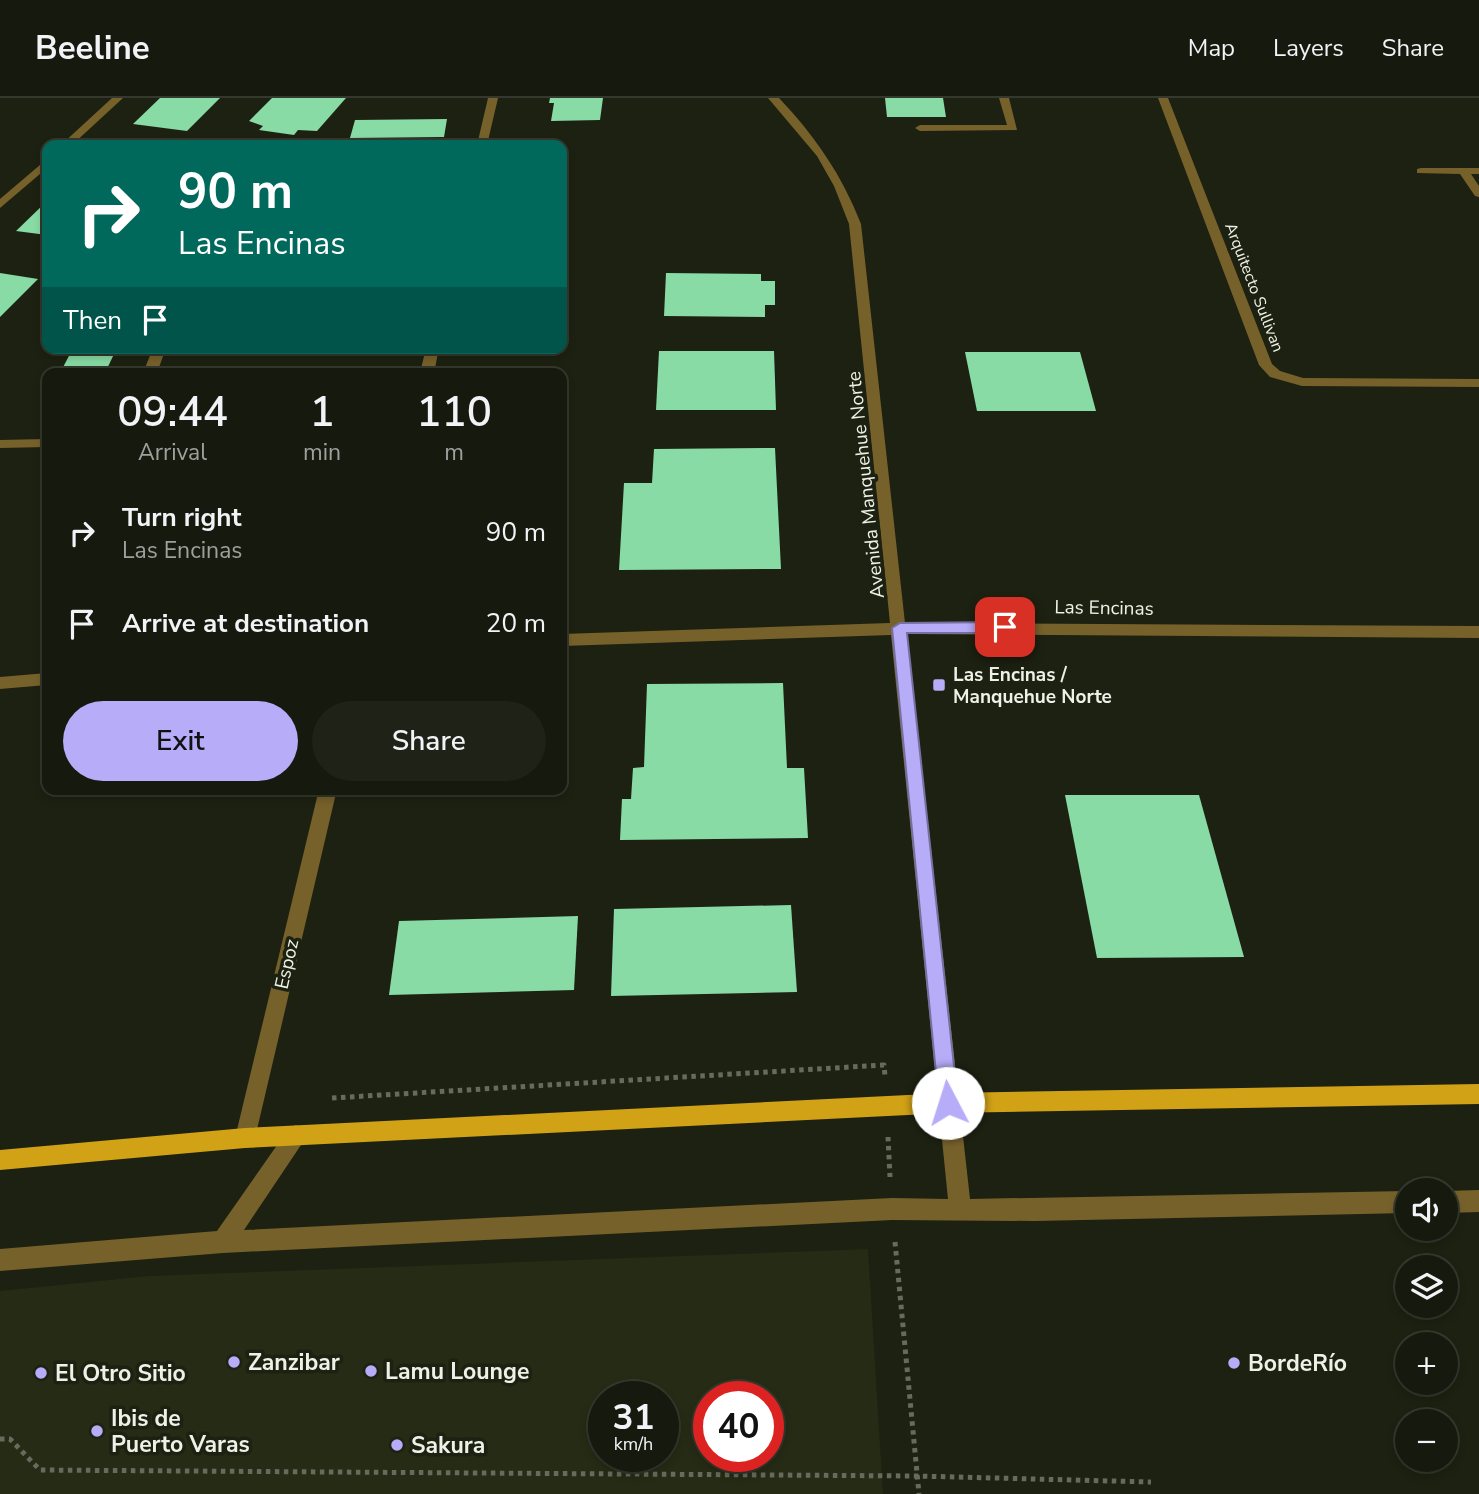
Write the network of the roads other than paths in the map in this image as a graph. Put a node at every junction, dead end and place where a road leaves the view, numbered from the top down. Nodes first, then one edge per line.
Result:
1 (118, 98) edge
2 (493, 98) edge
3 (773, 98) edge
4 (1004, 98) edge
5 (1163, 98) edge
6 (920, 128) dead end
7 (72, 140) edge
8 (483, 140) edge
9 (42, 167) edge
10 (1421, 171) dead end
11 (1463, 171) junction
12 (1479, 171) edge
13 (1479, 194) edge
14 (0, 205) edge
15 (1479, 383) edge
16 (42, 443) edge
17 (0, 444) edge
18 (900, 628) junction
19 (1479, 632) edge
20 (567, 640) edge
21 (42, 679) edge
22 (0, 683) edge
23 (327, 795) edge
24 (1479, 1094) edge
25 (948, 1103) junction
26 (296, 1135) junction
27 (245, 1138) junction
28 (0, 1160) edge
29 (1479, 1201) edge
30 (1395, 1202) edge
31 (1458, 1202) edge
32 (960, 1209) junction
33 (223, 1242) junction
34 (0, 1260) edge

1 - 7 street
2 - 8 street
3 - 18 street, Avenida Manquehue Norte
4 - 6 street
5 - 15 street, Arquitecto Sullivan
9 - 14 street
10 - 11 street
11 - 12 street
11 - 13 street
16 - 17 street
18 - 19 street, Las Encinas
18 - 20 street, Las Encinas
18 - 25 street, Avenida Manquehue Norte
21 - 22 street
23 - 27 street, Espoz
24 - 25 main road
25 - 26 main road
25 - 32 street, Avenida Manquehue Norte
26 - 27 main road
26 - 33 street
27 - 28 main road
29 - 31 street
30 - 32 street
32 - 33 street
33 - 34 street

